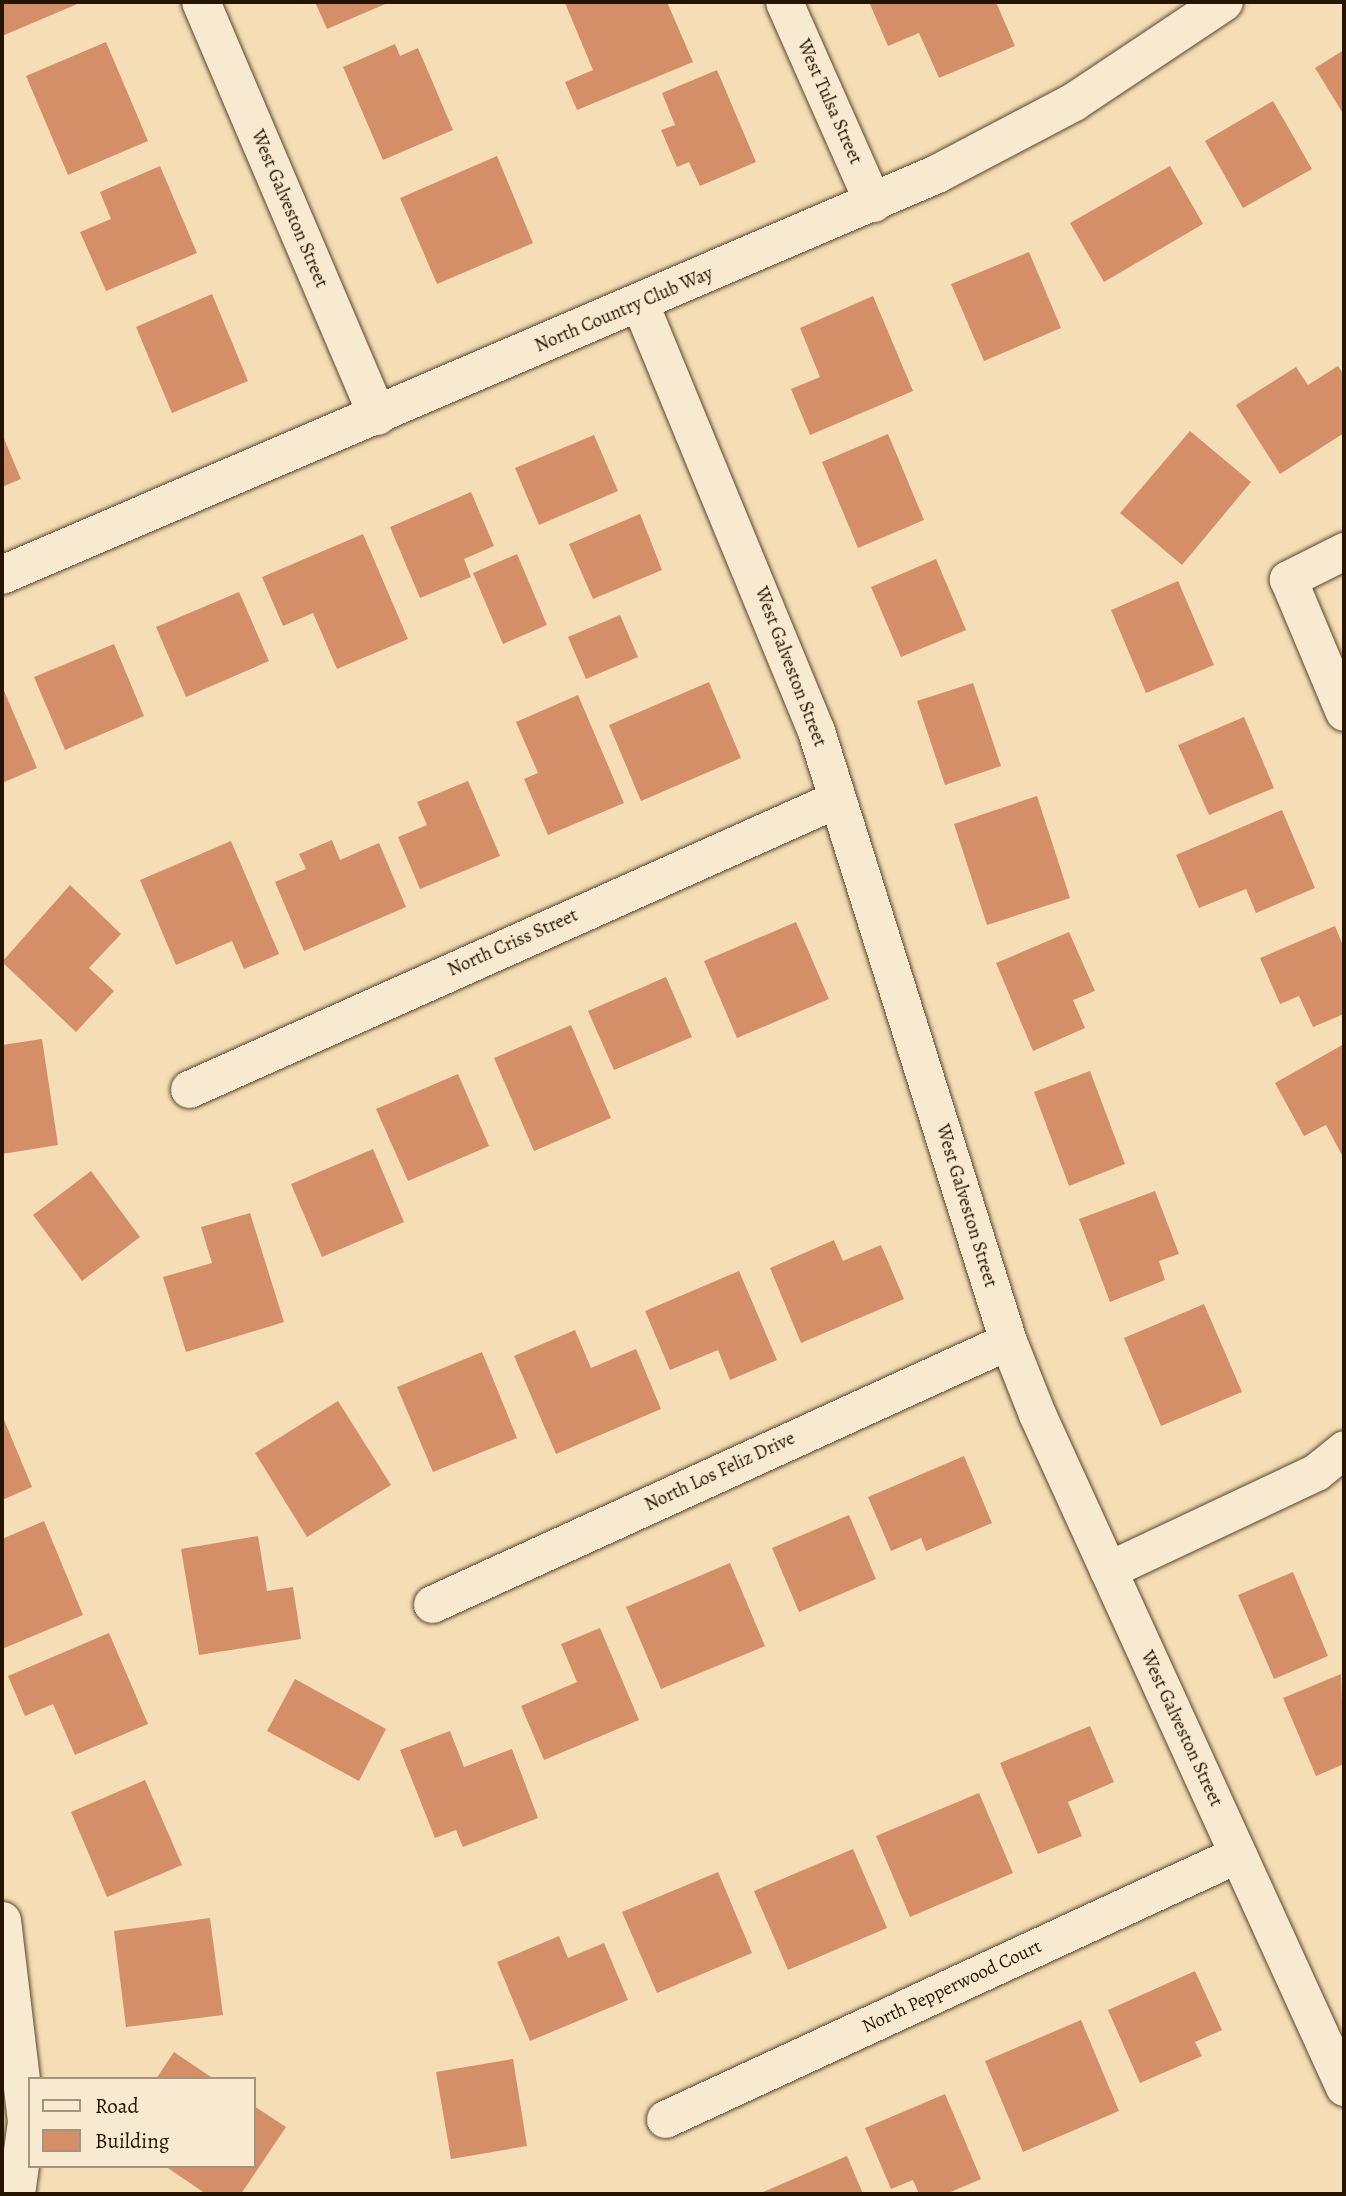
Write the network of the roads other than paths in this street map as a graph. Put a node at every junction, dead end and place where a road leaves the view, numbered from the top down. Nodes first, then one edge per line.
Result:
1 (201, 2) edge
2 (784, 2) edge
3 (1224, 2) edge
4 (873, 203) junction
5 (640, 304) junction
6 (378, 416) junction
7 (1344, 551) edge
8 (2, 575) edge
9 (1344, 712) edge
10 (837, 799) junction
11 (189, 1089) dead end
12 (1008, 1341) junction
13 (1344, 1449) edge
14 (1108, 1570) junction
15 (432, 1604) dead end
16 (1238, 1854) junction
17 (2, 1920) edge
18 (1344, 2087) edge
19 (665, 2119) dead end
20 (16, 2194) edge

1 - 6 street, West Galveston Street
2 - 4 street, West Tulsa Street
3 - 4 street, North Country Club Way
4 - 5 street, North Country Club Way
5 - 6 street, North Country Club Way
5 - 10 street, West Galveston Street
6 - 8 street, North Country Club Way
7 - 9 street
10 - 11 street, North Criss Street
10 - 12 street, West Galveston Street
12 - 14 street, West Galveston Street
12 - 15 street, North Los Feliz Drive
13 - 14 street
14 - 16 street, West Galveston Street
16 - 18 street, West Galveston Street
16 - 19 street, North Pepperwood Court
17 - 20 street

